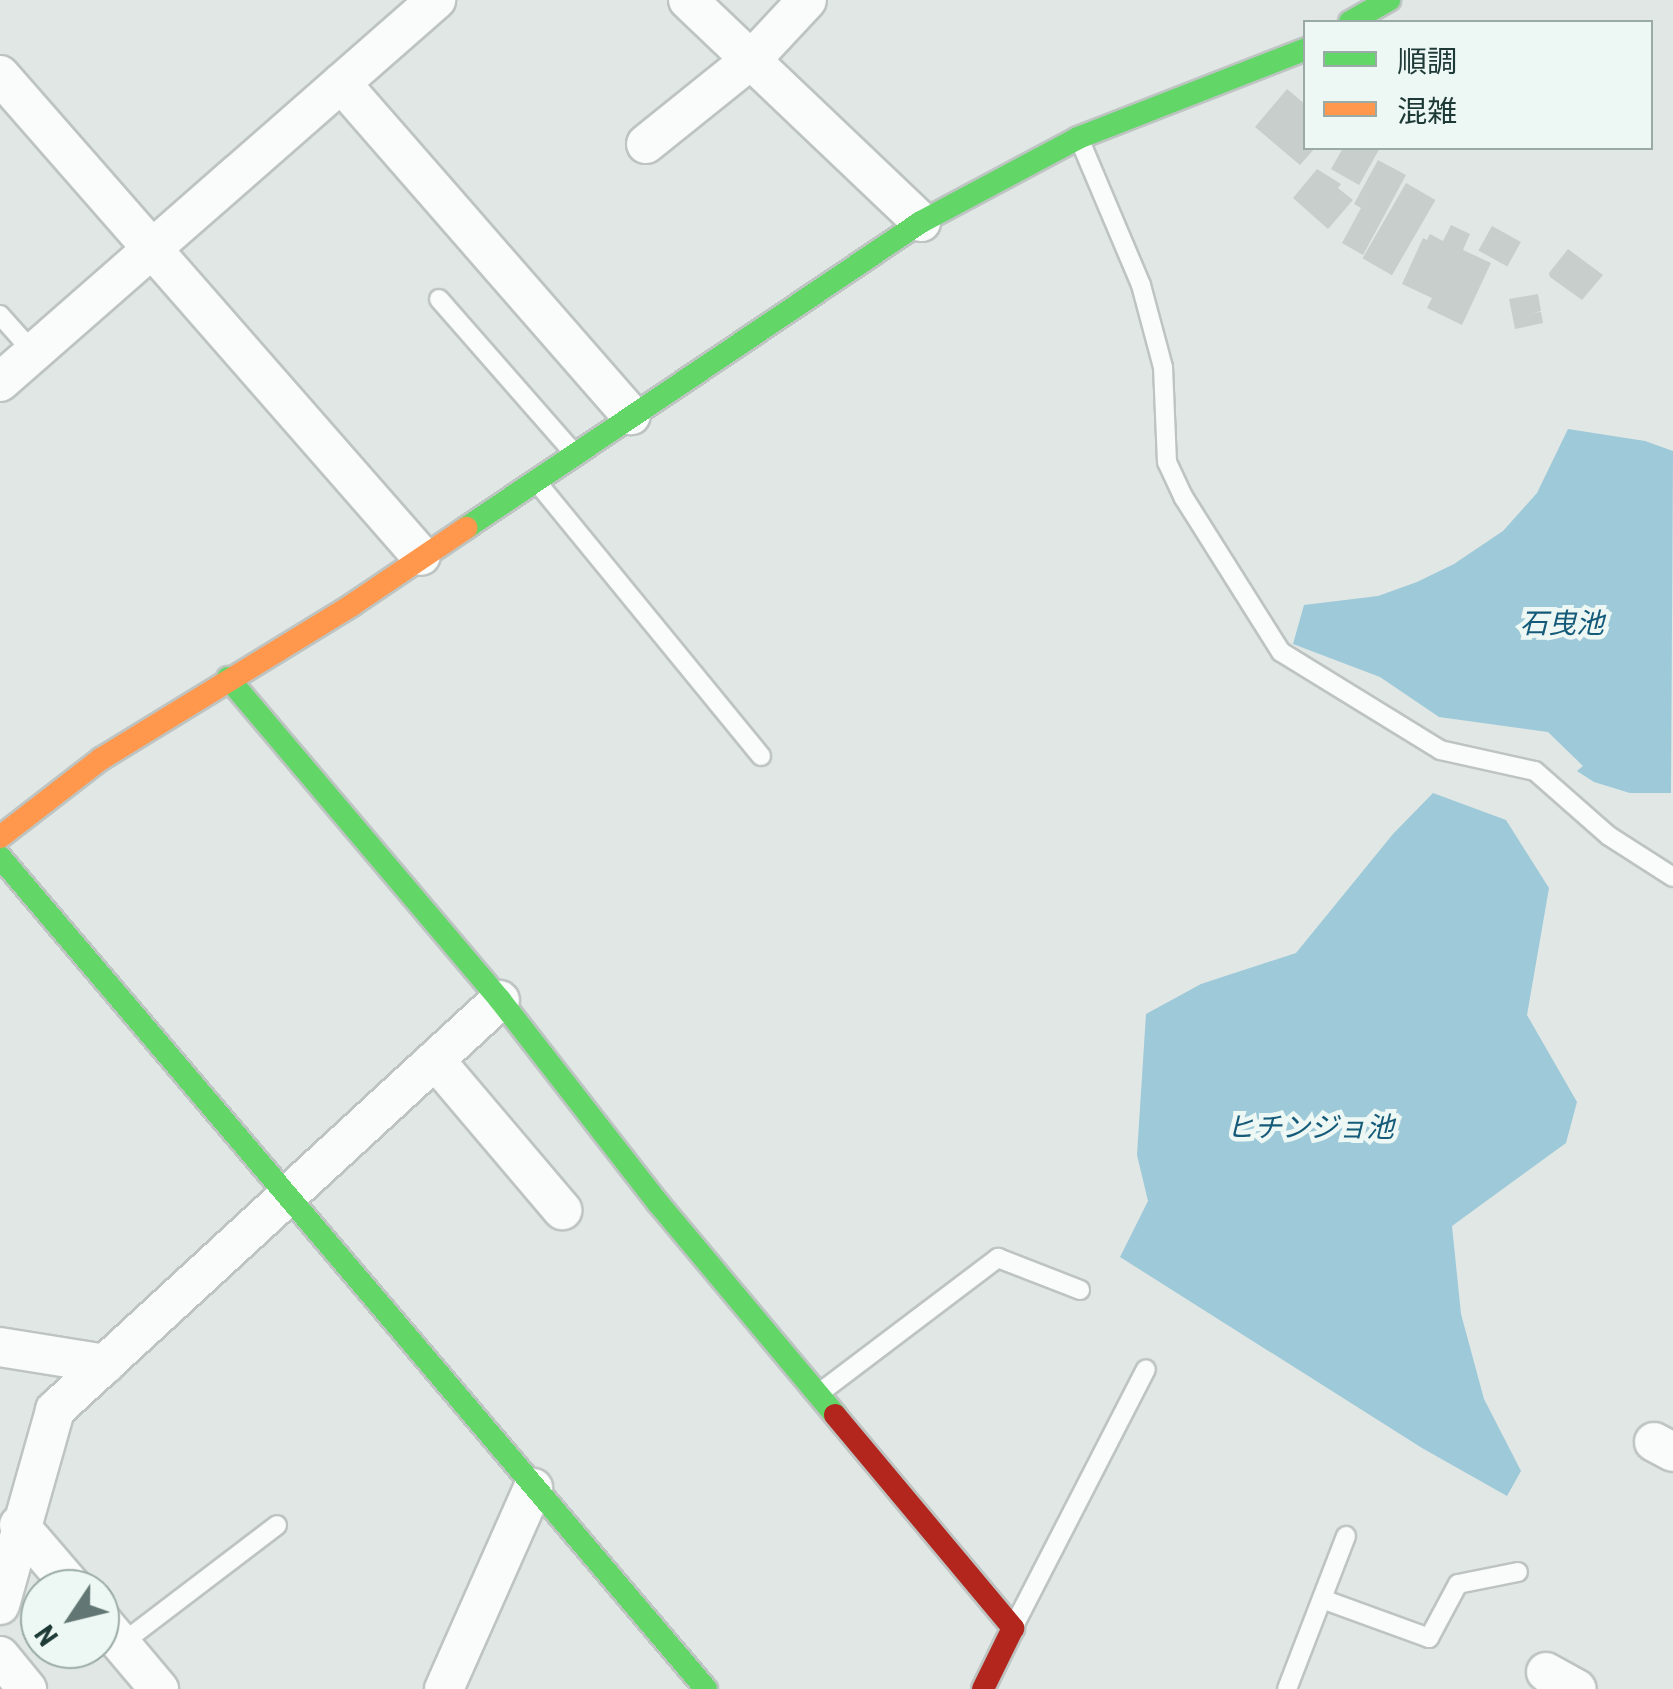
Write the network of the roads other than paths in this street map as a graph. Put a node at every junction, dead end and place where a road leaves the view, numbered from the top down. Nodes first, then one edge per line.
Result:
1 (436, 0) edge
2 (688, 0) edge
3 (807, 0) edge
4 (1389, 0) edge
5 (1354, 20) edge
6 (1303, 49) edge
7 (753, 58) junction
8 (0, 76) edge
9 (340, 82) junction
10 (1078, 138) junction
11 (646, 144) dead end
12 (921, 222) junction
13 (151, 246) junction
14 (439, 299) dead end
15 (0, 315) edge
16 (33, 352) junction
17 (0, 382) edge
18 (631, 415) junction
19 (574, 453) junction
20 (534, 479) junction
21 (421, 556) junction
22 (228, 678) junction
23 (761, 756) dead end
24 (0, 837) edge
25 (0, 857) edge
26 (1673, 877) edge
27 (500, 1000) junction
28 (436, 1060) junction
29 (288, 1198) junction
30 (562, 1210) dead end
31 (1080, 1290) dead end
32 (0, 1347) edge
33 (106, 1364) junction
34 (1146, 1369) dead end
35 (818, 1394) junction
36 (534, 1488) junction
37 (277, 1525) dead end
38 (1346, 1536) dead end
39 (11, 1538) edge
40 (49, 1569) edge
41 (1518, 1572) dead end
42 (1322, 1599) junction
43 (0, 1605) edge
44 (120, 1626) edge
45 (1013, 1628) junction
46 (120, 1642) edge
47 (0, 1656) edge
48 (27, 1689) edge
49 (160, 1689) edge
50 (444, 1689) edge
51 (706, 1689) edge
52 (983, 1689) edge
53 (1287, 1689) edge

1 - 9 street
2 - 7 street
3 - 7 street
4 - 5 street
6 - 10 street
7 - 11 street
7 - 12 street
8 - 13 street
9 - 13 street
9 - 18 street
10 - 12 street
10 - 26 lane
12 - 18 street
13 - 16 street
13 - 21 street
14 - 19 lane
15 - 16 lane
16 - 17 street
18 - 19 street
19 - 20 street
20 - 21 street
20 - 23 lane
21 - 22 street
22 - 24 street
22 - 27 street
25 - 29 street
27 - 28 street
27 - 35 street
28 - 29 street
28 - 30 street
29 - 33 street
29 - 36 street
31 - 35 lane
32 - 33 street
33 - 39 street
34 - 45 lane
35 - 45 street
36 - 50 street
36 - 51 street
37 - 44 lane
38 - 42 lane
39 - 40 street
39 - 43 street
41 - 42 lane
42 - 53 lane
45 - 52 street
46 - 49 street
47 - 48 street

